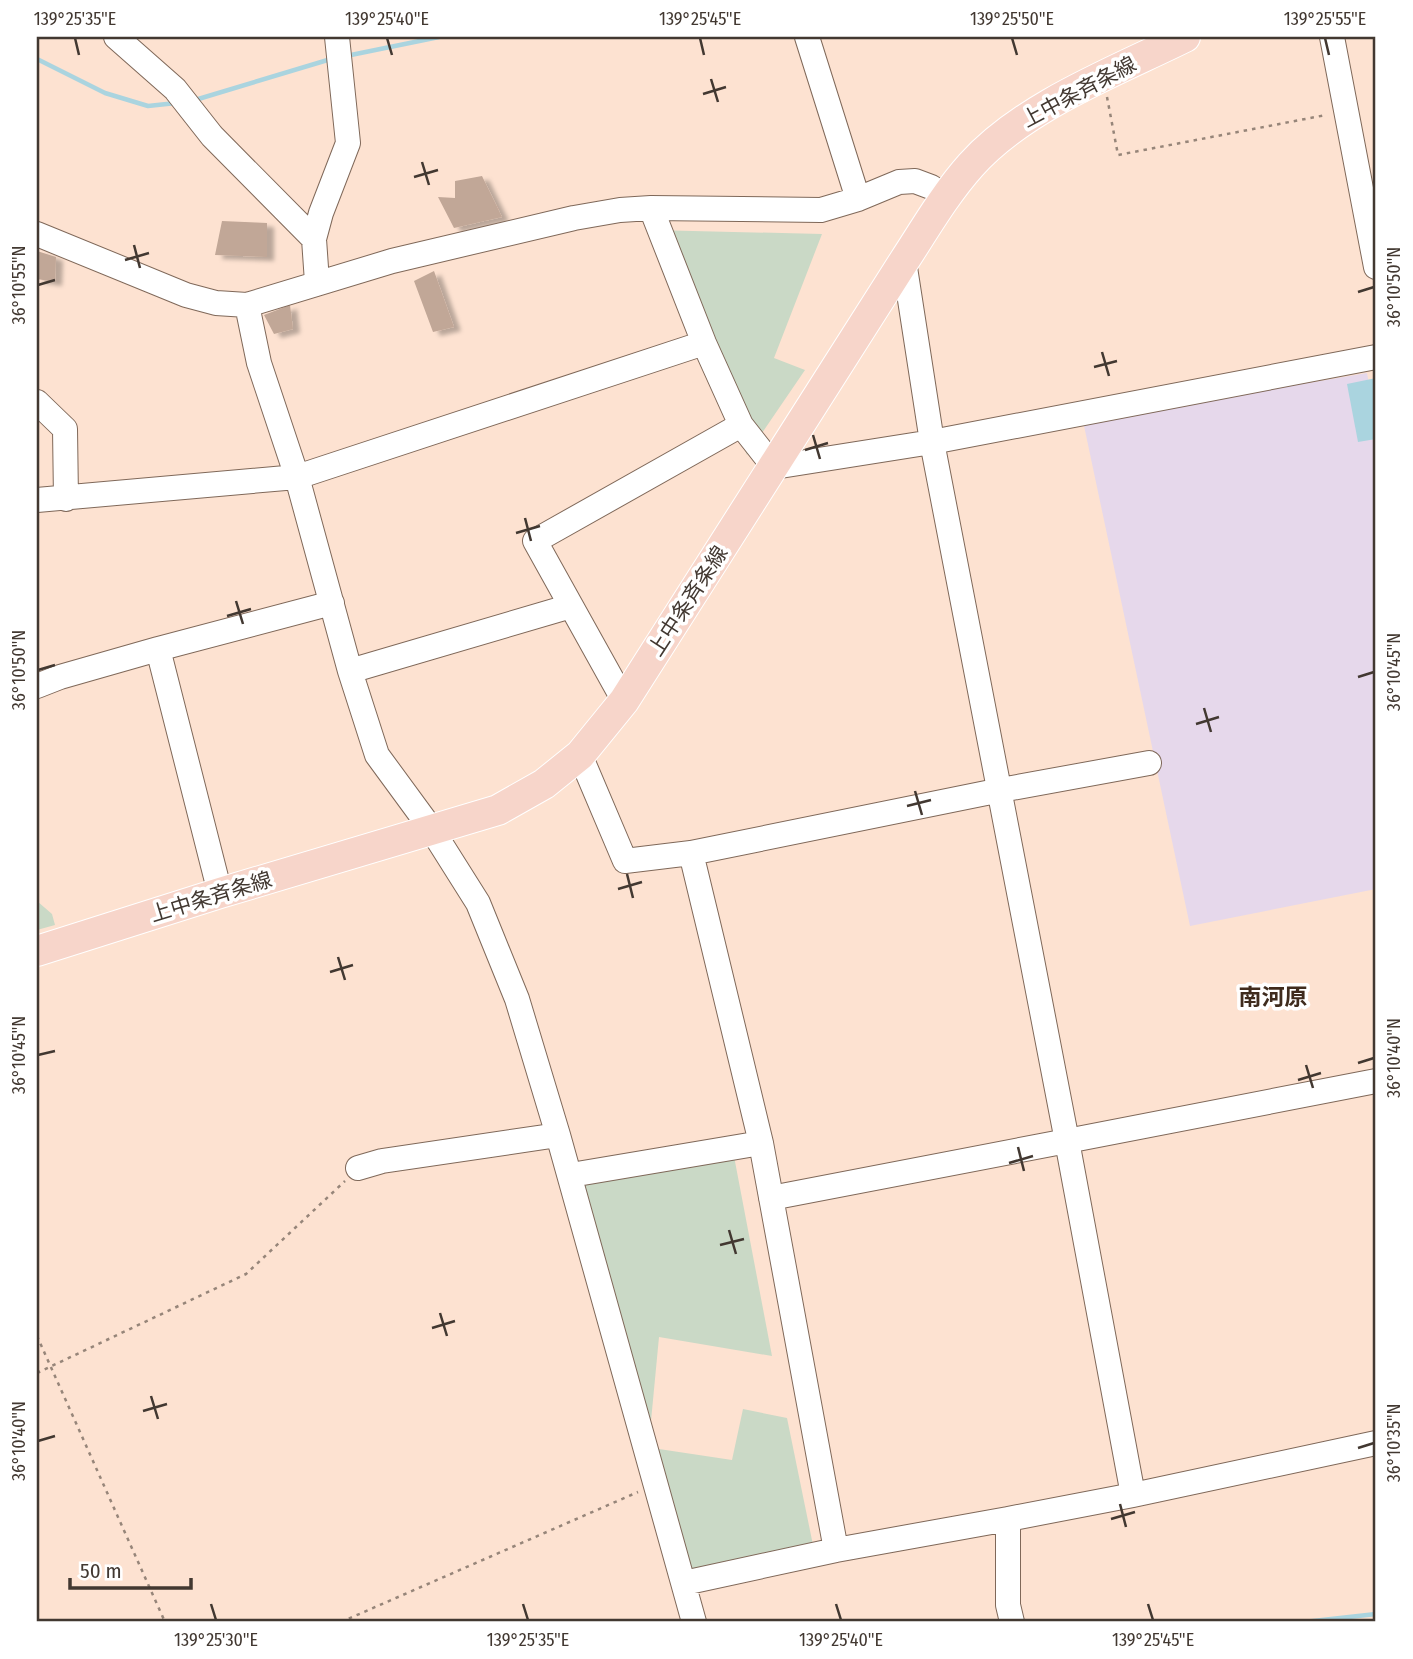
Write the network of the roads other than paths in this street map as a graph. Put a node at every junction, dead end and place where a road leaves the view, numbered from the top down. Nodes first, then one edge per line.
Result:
1 (116, 37) edge
2 (807, 37) edge
3 (1185, 37) edge
4 (1332, 37) edge
5 (343, 38) edge
6 (947, 197) junction
7 (858, 199) junction
8 (651, 208) junction
9 (37, 234) edge
10 (314, 239) junction
11 (904, 261) junction
12 (1376, 267) edge
13 (317, 282) junction
14 (247, 304) junction
15 (704, 343) junction
16 (1376, 357) edge
17 (37, 402) edge
18 (741, 425) junction
19 (932, 442) junction
20 (774, 467) junction
21 (297, 477) junction
22 (66, 499) junction
23 (37, 500) edge
24 (332, 603) junction
25 (571, 606) junction
26 (158, 649) junction
27 (350, 671) junction
28 (37, 686) edge
29 (625, 701) junction
30 (580, 755) junction
31 (1149, 764) dead end
32 (1001, 790) junction
33 (432, 830) junction
34 (691, 853) junction
35 (220, 893) junction
36 (37, 951) edge
37 (1376, 1082) edge
38 (558, 1135) junction
39 (1067, 1141) junction
40 (761, 1143) junction
41 (358, 1168) road end
42 (571, 1175) junction
43 (771, 1198) junction
44 (1376, 1443) edge
45 (1133, 1495) junction
46 (1008, 1519) junction
47 (836, 1550) junction
48 (684, 1583) junction
49 (694, 1622) edge
50 (1012, 1622) edge

1 - 10 street
2 - 7 street
3 - 6 main road, 上中条斉条線
4 - 12 street
5 - 10 street
6 - 7 street
6 - 11 main road, 上中条斉条線
7 - 8 street
8 - 13 street
8 - 15 street
9 - 14 street
10 - 13 street
11 - 19 street
11 - 20 main road, 上中条斉条線
13 - 14 street
14 - 21 street
15 - 18 street
15 - 21 street
16 - 19 street
17 - 22 street
18 - 20 street
18 - 25 street
19 - 20 street
19 - 32 street
20 - 29 main road, 上中条斉条線
21 - 22 street
21 - 24 street
22 - 23 street
24 - 26 street
24 - 27 street
25 - 27 street
25 - 29 street
26 - 28 street
26 - 35 street
27 - 33 street
29 - 30 main road, 上中条斉条線
30 - 33 main road, 上中条斉条線
30 - 34 street
31 - 32 street
32 - 34 street
32 - 39 street
33 - 35 main road, 上中条斉条線
33 - 38 street
34 - 40 street
35 - 36 main road, 上中条斉条線
37 - 39 street
38 - 41 street
38 - 42 street
39 - 43 street
39 - 45 street
40 - 42 street
40 - 43 street
42 - 48 street
43 - 47 street
44 - 45 street
45 - 46 street
46 - 47 street
46 - 50 street
47 - 48 street
48 - 49 street

